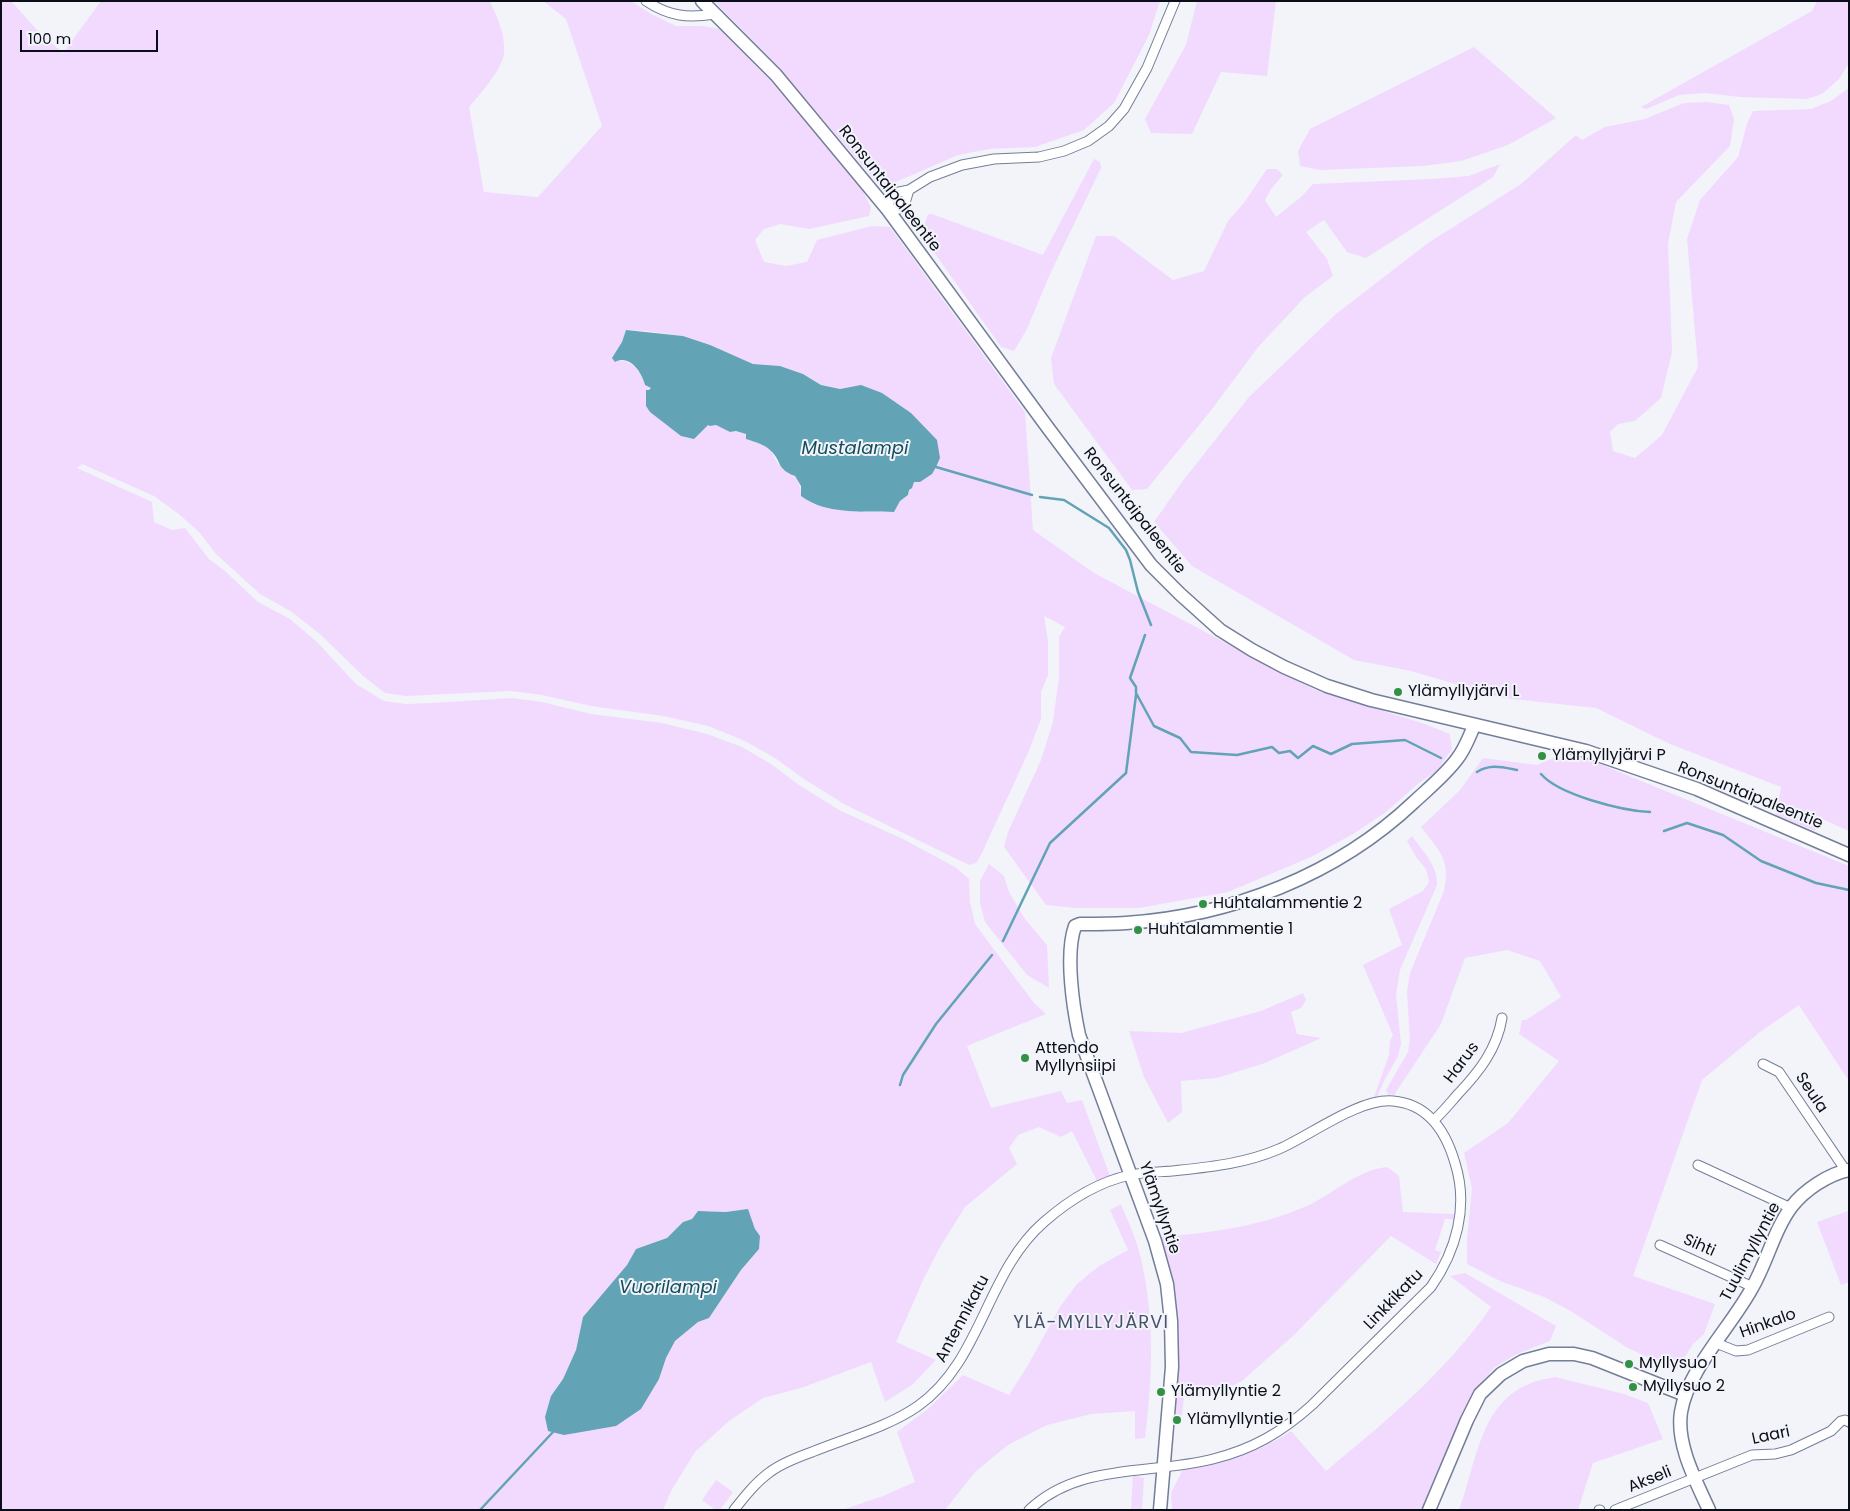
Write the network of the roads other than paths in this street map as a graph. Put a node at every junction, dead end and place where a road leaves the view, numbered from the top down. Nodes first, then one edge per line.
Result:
1 (646, 1) edge
2 (702, 1) edge
3 (1175, 1) edge
4 (715, 14) junction
5 (888, 210) junction
6 (1474, 726) junction
7 (1849, 854) edge
8 (1502, 1018) dead end
9 (1763, 1064) dead end
10 (1434, 1120) junction
11 (1698, 1165) dead end
12 (1848, 1170) edge
13 (1130, 1175) junction
14 (1791, 1208) junction
15 (1660, 1245) dead end
16 (1753, 1287) junction
17 (1829, 1317) dead end
18 (1716, 1343) junction
19 (1685, 1395) junction
20 (1849, 1422) edge
21 (1164, 1467) junction
22 (1695, 1478) junction
23 (734, 1510) edge
24 (1029, 1510) edge
25 (1160, 1510) edge
26 (1429, 1510) edge
27 (1615, 1510) edge
28 (1709, 1510) edge

1 - 4 street
2 - 4 street, Ronsuntaipaleentie
3 - 5 street
4 - 5 street, Ronsuntaipaleentie
5 - 6 street, Ronsuntaipaleentie
6 - 7 street, Ronsuntaipaleentie
6 - 13 street, Ylämyllyntie
8 - 10 street, Harus
9 - 12 street, Seula
10 - 13 street, Linkkikatu
10 - 21 street, Linkkikatu
11 - 14 street
12 - 14 street, Tuulimyllyntie
13 - 21 street, Ylämyllyntie
13 - 23 street, Antennikatu
14 - 16 street, Tuulimyllyntie
15 - 16 street, Sihti
16 - 18 street, Tuulimyllyntie
17 - 18 street, Hinkalo
18 - 19 street, Tuulimyllyntie
19 - 22 street, Tuulimyllyntie
19 - 26 street
20 - 22 street, Laari
21 - 24 street
21 - 25 street, Ylämyllyntie
22 - 27 street, Akseli
22 - 28 street, Tuulimyllyntie

